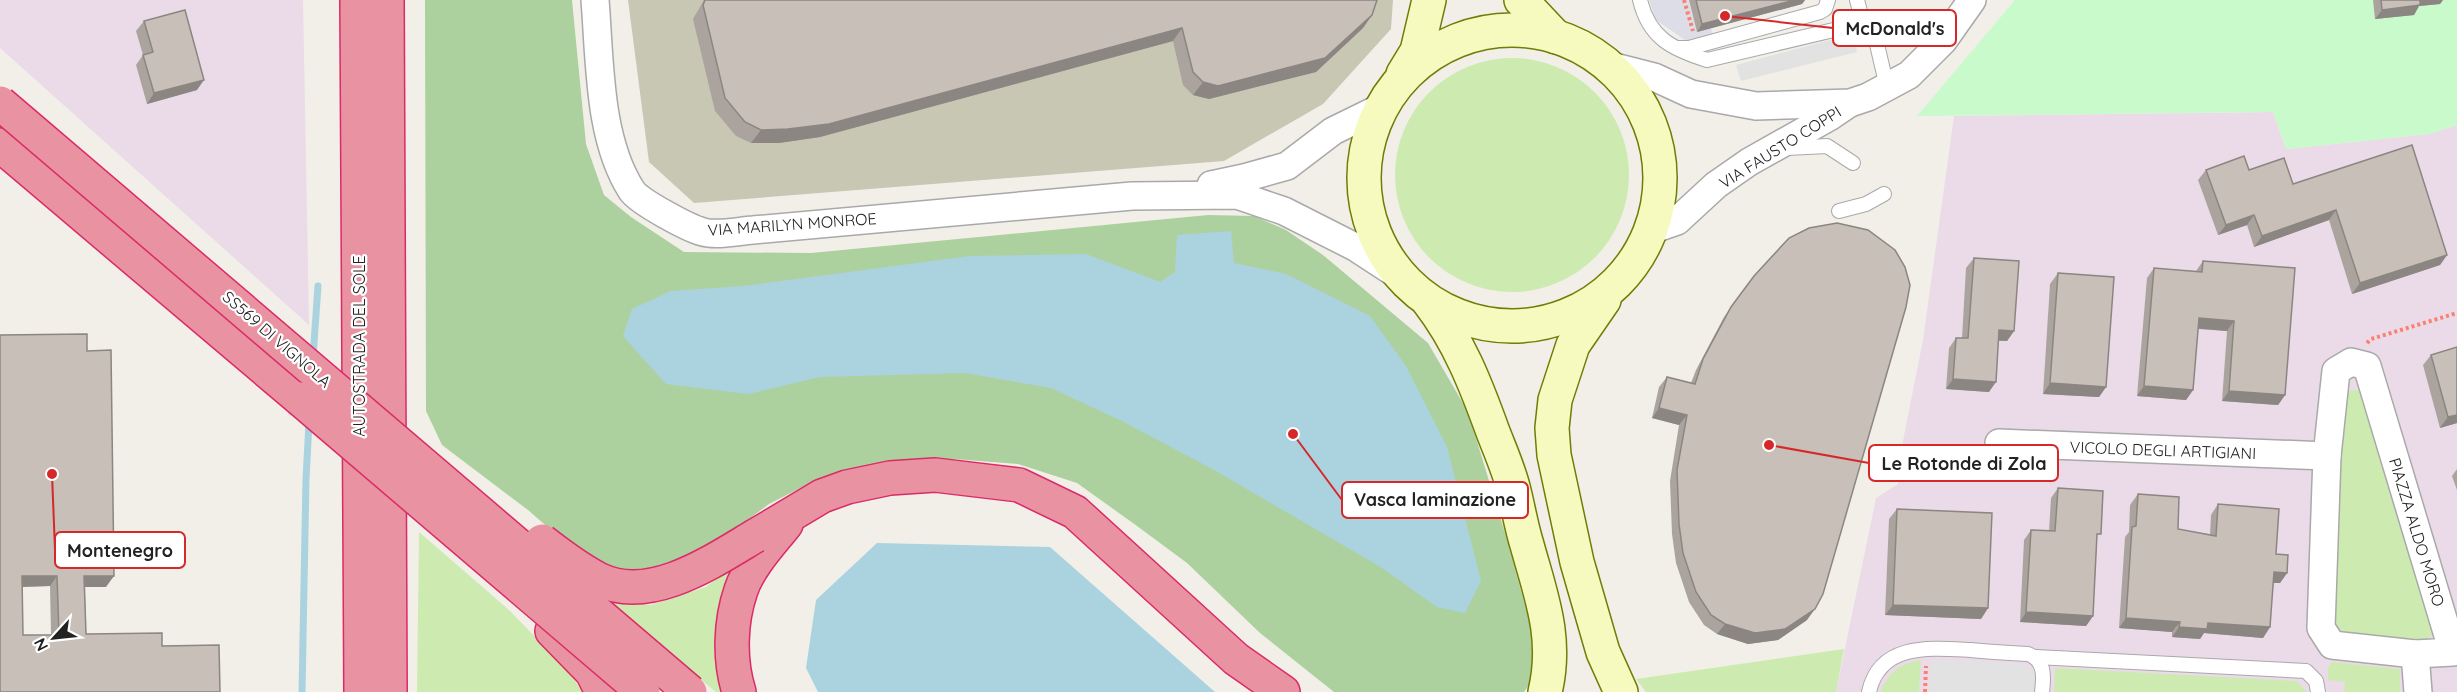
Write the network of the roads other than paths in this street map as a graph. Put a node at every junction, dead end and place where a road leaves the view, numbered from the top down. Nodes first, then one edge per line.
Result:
1 (357, 0) edge
2 (387, 0) edge
3 (595, 0) edge
4 (1429, 0) edge
5 (1521, 0) edge
6 (1640, 0) edge
7 (1828, 0) edge
8 (1857, 0) edge
9 (1972, 0) edge
10 (1863, 23) junction
11 (1556, 37) junction
12 (1677, 48) junction
13 (1607, 65) junction
14 (1887, 87) junction
15 (1388, 98) junction
16 (0, 103) edge
17 (1850, 103) junction
18 (0, 145) edge
19 (1749, 162) junction
20 (1853, 163) dead end
21 (1160, 194) junction
22 (1884, 194) dead end
23 (1839, 211) dead end
24 (1651, 230) junction
25 (1614, 286) junction
26 (1415, 288) junction
27 (294, 353) junction
28 (1999, 443) dead end
29 (2327, 456) junction
30 (794, 513) junction
31 (507, 576) junction
32 (2415, 654) junction
33 (2036, 657) junction
34 (361, 692) edge
35 (390, 692) edge
36 (602, 692) edge
37 (643, 692) edge
38 (690, 692) edge
39 (739, 692) edge
40 (1283, 692) edge
41 (1545, 692) edge
42 (1621, 692) edge
43 (1869, 692) edge
44 (2042, 692) edge
45 (2318, 692) edge
46 (2418, 692) edge

1 - 34 highway, AUTOSTRADA DEL SOLE
2 - 35 highway, AUTOSTRADA DEL SOLE
3 - 21 street, VIA MARILYN MONROE
4 - 15 street
5 - 11 street
6 - 12 lane
7 - 12 lane
8 - 10 lane
9 - 14 street, VIA FAUSTO COPPI
10 - 12 lane
10 - 14 lane
11 - 13 street
11 - 15 street
13 - 17 street, VIA FAUSTO COPPI
13 - 24 street
14 - 17 street, VIA FAUSTO COPPI
15 - 21 street, VIA MARILYN MONROE
15 - 26 street
16 - 27 highway, SS569 DI VIGNOLA, bridge
17 - 19 street, VIA FAUSTO COPPI
18 - 31 highway, SS569 DI VIGNOLA, bridge
19 - 20 lane
19 - 24 street, VIA FAUSTO COPPI
21 - 26 street, VIA MARILYN MONROE
22 - 23 lane
24 - 25 street
25 - 26 street
25 - 42 street
26 - 41 street
27 - 30 highway, bridge
27 - 38 highway, SS569 DI VIGNOLA, bridge
28 - 29 street, VICOLO DEGLI ARTIGIANI
29 - 32 street, PIAZZA ALDO MORO
29 - 32 street, PIAZZA ALDO MORO
30 - 39 highway
30 - 40 highway
31 - 36 highway, bridge
31 - 37 highway, SS569 DI VIGNOLA, bridge
32 - 46 street
33 - 43 lane
33 - 44 lane
33 - 45 lane

